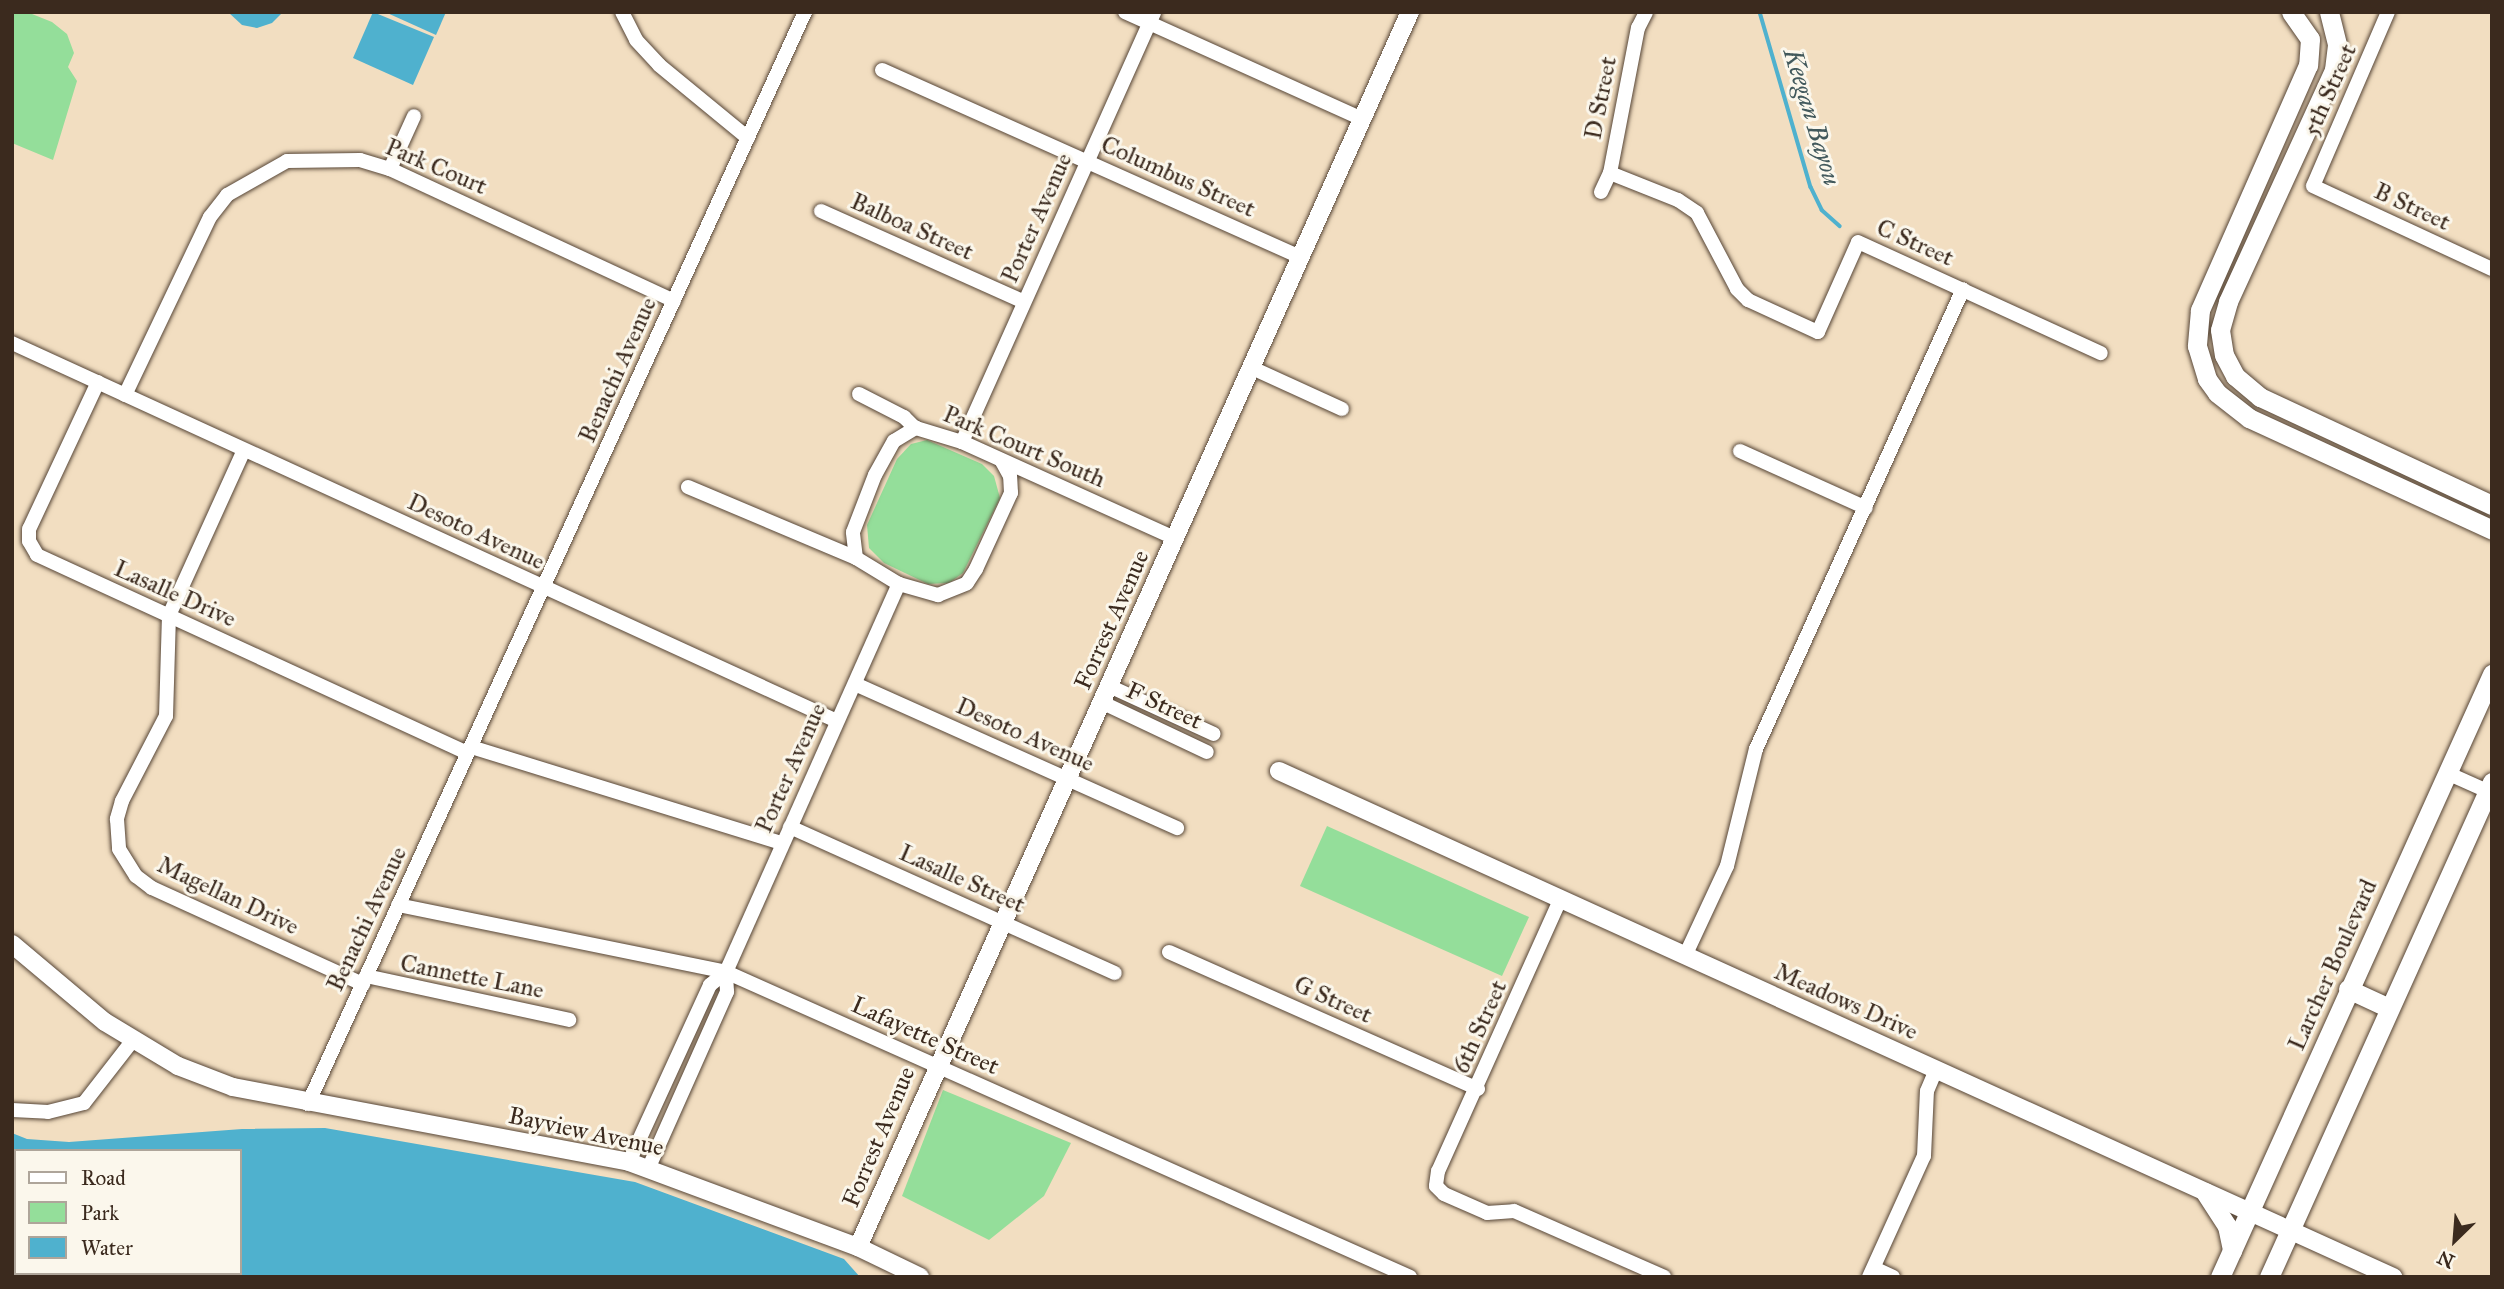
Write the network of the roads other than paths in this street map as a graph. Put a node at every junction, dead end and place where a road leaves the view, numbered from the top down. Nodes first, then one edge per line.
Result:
1 (622, 12) edge
2 (806, 12) edge
3 (1125, 12) edge
4 (1409, 12) edge
5 (1646, 12) edge
6 (2291, 12) edge
7 (2329, 12) edge
8 (2388, 12) edge
9 (1151, 18) edge
10 (882, 70) dead end
11 (414, 116) dead end
12 (1362, 119) junction
13 (748, 138) junction
14 (1087, 162) junction
15 (390, 169) junction
16 (1610, 173) junction
17 (2312, 186) joint
18 (1601, 192) dead end
19 (821, 211) dead end
20 (1301, 257) junction
21 (2492, 269) edge
22 (1963, 289) junction
23 (674, 301) junction
24 (1024, 302) junction
25 (12, 343) edge
26 (2101, 353) dead end
27 (1251, 367) junction
28 (98, 382) junction
29 (859, 394) dead end
30 (125, 395) junction
31 (1342, 409) dead end
32 (915, 428) junction
33 (962, 442) junction
34 (244, 450) junction
35 (1740, 451) dead end
36 (1001, 460) junction
37 (688, 487) dead end
38 (2492, 505) edge
39 (1866, 508) junction
40 (2492, 530) edge
41 (1175, 538) junction
42 (856, 558) junction
43 (899, 584) junction
44 (544, 588) junction
45 (169, 615) junction
46 (2492, 674) edge
47 (855, 684) junction
48 (1105, 694) junction
49 (838, 721) junction
50 (1214, 734) dead end
51 (470, 750) junction
52 (1206, 751) dead end
53 (1279, 771) dead end
54 (2447, 773) junction
55 (1068, 779) junction
56 (2490, 789) edge
57 (790, 827) junction
58 (1177, 828) dead end
59 (782, 843) junction
60 (1560, 900) junction
61 (398, 905) junction
62 (1001, 923) junction
63 (12, 944) edge
64 (1169, 952) dead end
65 (1685, 956) junction
66 (726, 972) junction
67 (1115, 972) dead end
68 (364, 980) junction
69 (2348, 989) junction
70 (2389, 1009) junction
71 (569, 1020) dead end
72 (132, 1040) junction
73 (936, 1066) junction
74 (1936, 1070) junction
75 (1478, 1089) junction
76 (307, 1104) junction
77 (12, 1110) edge
78 (629, 1162) junction
79 (649, 1167) junction
80 (2204, 1192) junction
81 (2250, 1212) junction
82 (2290, 1230) junction
83 (858, 1247) junction
84 (2232, 1250) junction
85 (1871, 1272) edge
86 (920, 1277) edge
87 (1410, 1277) edge
88 (1664, 1277) edge
89 (1893, 1277) edge
90 (2220, 1277) edge
91 (2269, 1277) edge
92 (2393, 1277) edge

1 - 13 street
2 - 13 street, Benachi Avenue
3 - 9 street
4 - 12 street, Forrest Avenue
5 - 16 street, D Street
6 - 40 main road
7 - 38 main road
8 - 17 street, 5th Street
9 - 12 street
9 - 14 street, Porter Avenue
10 - 14 street, Columbus Street
11 - 15 street
12 - 20 street, Forrest Avenue
13 - 23 street, Benachi Avenue
14 - 20 street, Columbus Street
14 - 24 street, Porter Avenue
15 - 23 street, Park Court
15 - 30 street, Park Court
16 - 18 street, D Street
16 - 22 street, C Street
17 - 21 street, B Street
19 - 24 street, Balboa Street
20 - 27 street, Forrest Avenue
22 - 26 street, C Street
22 - 39 street
23 - 44 street, Benachi Avenue
24 - 33 street, Porter Avenue
25 - 28 street, Desoto Avenue
27 - 31 street
27 - 41 street, Forrest Avenue
28 - 30 street, Desoto Avenue
28 - 45 street, Lasalle Drive
29 - 32 street, Park Court South
30 - 34 street, Desoto Avenue
32 - 33 street, Park Court South
32 - 42 street
33 - 36 street, Park Court South
34 - 44 street, Desoto Avenue
34 - 45 street
35 - 39 street
36 - 41 street, Park Court South
36 - 43 street
37 - 42 street
39 - 65 street
41 - 48 street, Forrest Avenue
42 - 43 street
43 - 47 street, Porter Avenue
44 - 49 street, Desoto Avenue
44 - 51 street, Benachi Avenue
45 - 51 street, Lasalle Drive
45 - 68 street, Magellan Drive
46 - 54 main road, Larcher Boulevard
47 - 49 street, Porter Avenue
47 - 55 street, Desoto Avenue
48 - 50 street, F Street
48 - 52 street, F Street
48 - 55 street, Forrest Avenue
49 - 57 street, Porter Avenue
51 - 59 street
51 - 61 street, Benachi Avenue
53 - 60 street, Meadows Drive
54 - 56 street
54 - 69 main road, Larcher Boulevard
55 - 58 street, Desoto Avenue
55 - 62 street, Forrest Avenue
56 - 70 main road
57 - 59 street, Porter Avenue
57 - 62 street, Lasalle Street
59 - 66 street, Porter Avenue
60 - 65 street, Meadows Drive
60 - 75 street, 6th Street
61 - 66 street, Lafayette Street
61 - 68 street, Benachi Avenue
62 - 67 street, Lasalle Street
62 - 73 street, Forrest Avenue
63 - 72 street
64 - 75 street, G Street
65 - 74 street, Meadows Drive
66 - 73 street, Lafayette Street
66 - 78 street, Porter Avenue
66 - 79 street, Porter Avenue
68 - 71 street, Cannette Lane
68 - 76 street, Benachi Avenue
69 - 70 main road
69 - 81 main road, Larcher Boulevard
70 - 82 main road
72 - 76 street, Bayview Avenue
72 - 77 street
73 - 83 street, Forrest Avenue
73 - 87 street, Lafayette Street
74 - 80 street, Meadows Drive
74 - 85 street
75 - 88 street, 6th Street
76 - 78 street, Bayview Avenue
78 - 79 street, Bayview Avenue
79 - 83 street, Bayview Avenue
80 - 81 street, Meadows Drive
80 - 84 main road
81 - 82 street, Meadows Drive
81 - 84 main road, Larcher Boulevard
82 - 91 main road
82 - 92 street, Meadows Drive
83 - 86 street, Bayview Avenue
84 - 90 main road, Larcher Boulevard
85 - 89 street

